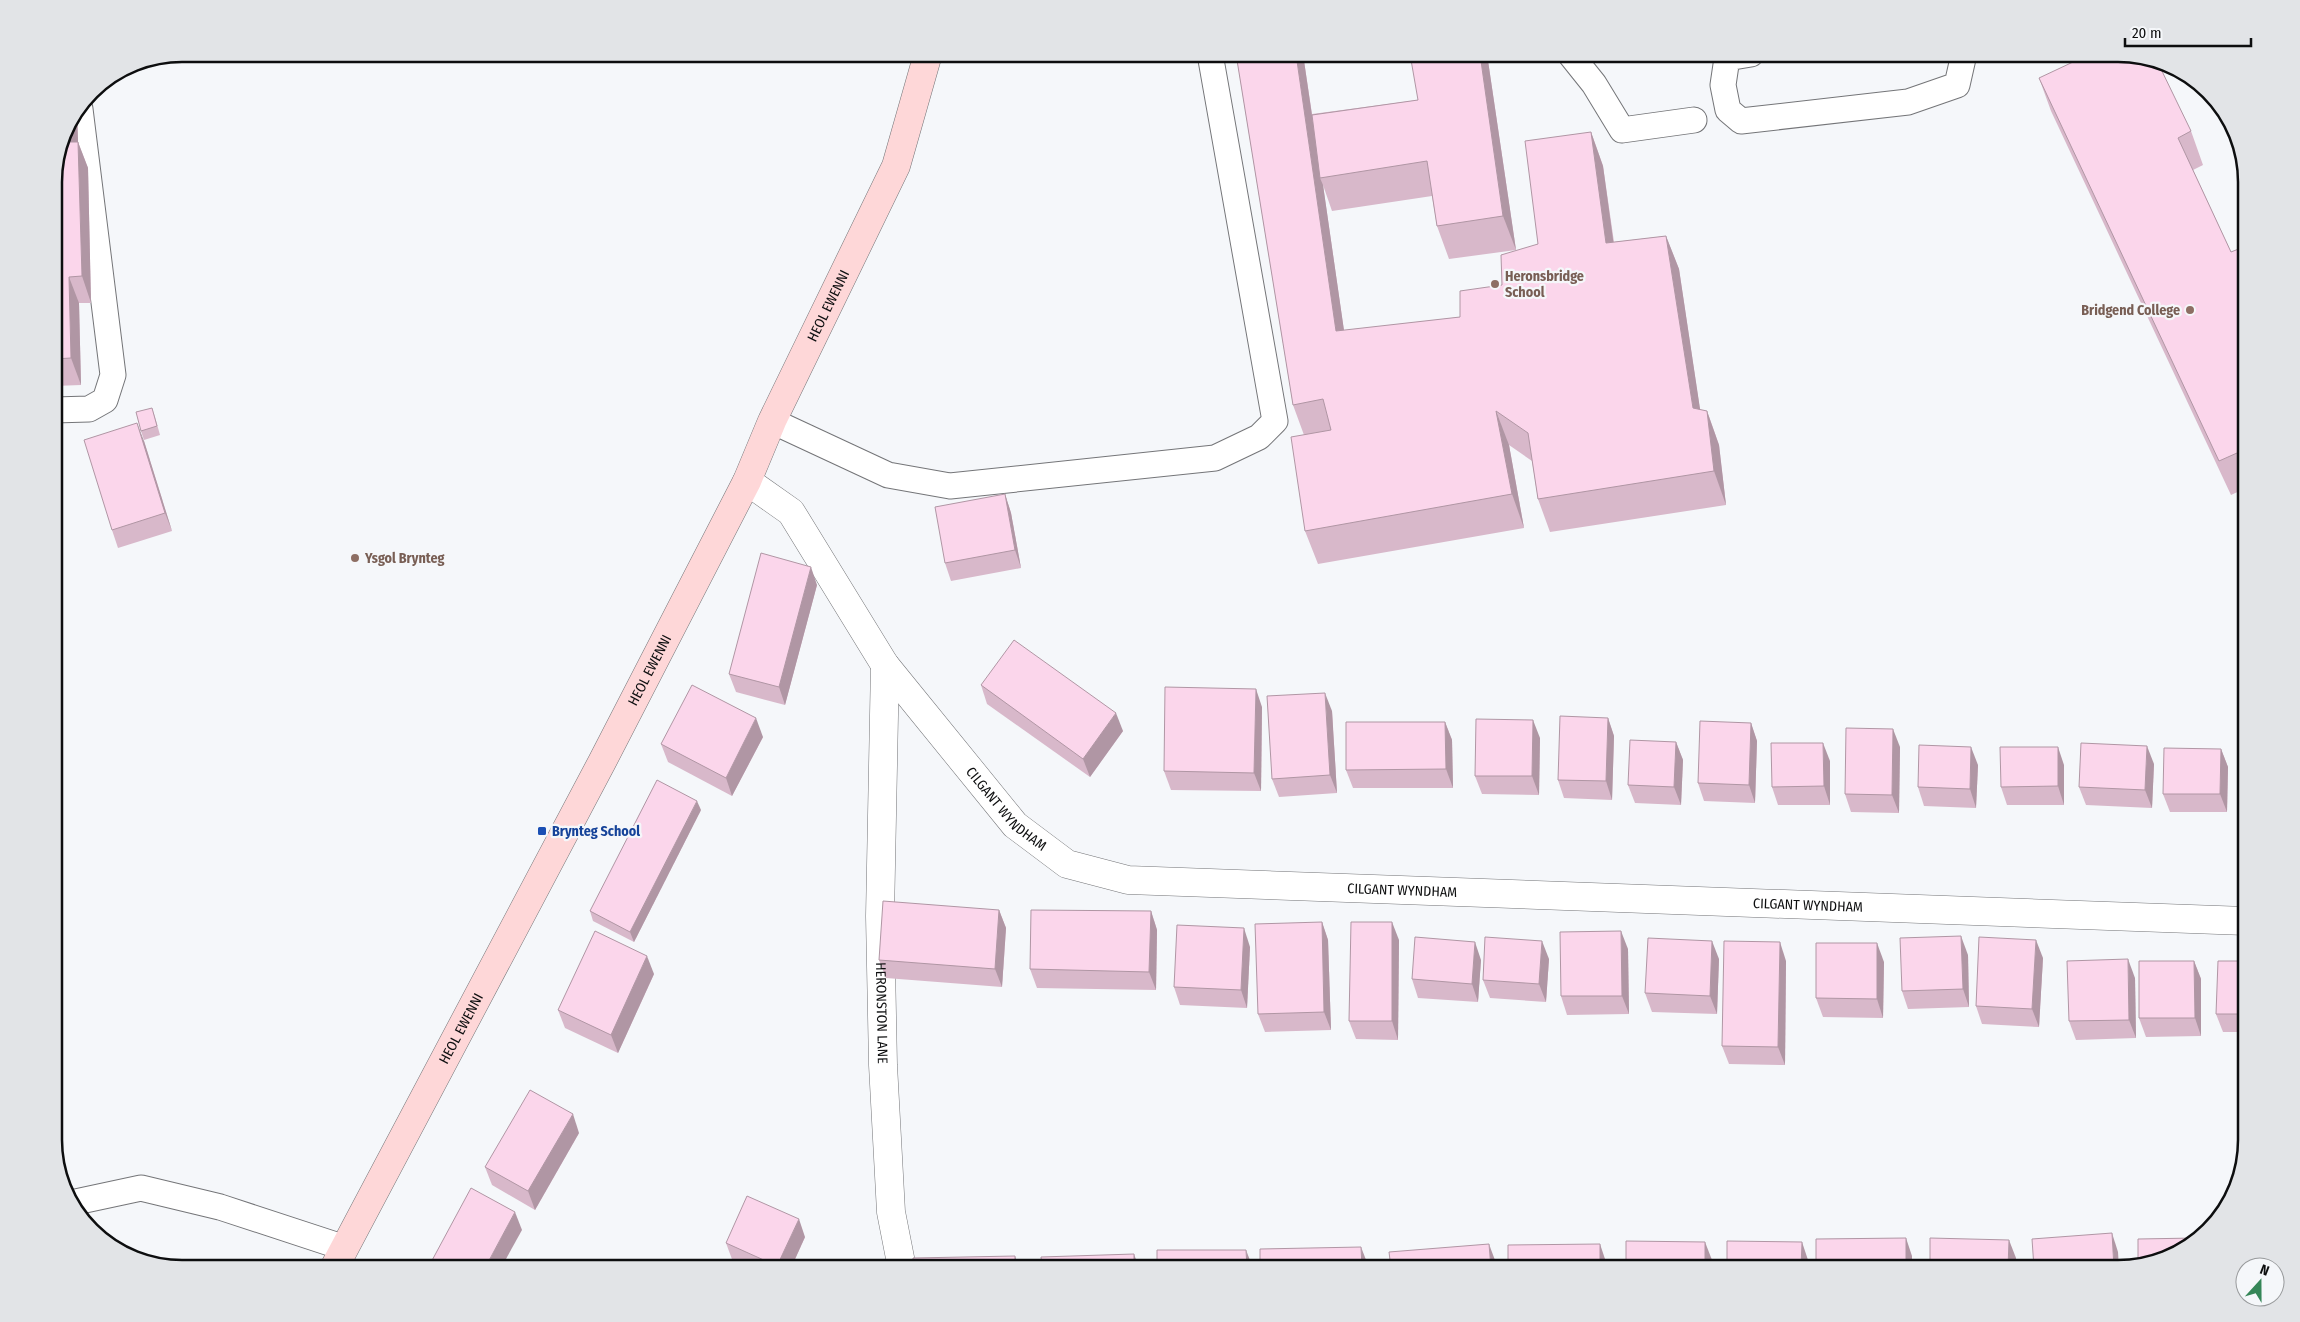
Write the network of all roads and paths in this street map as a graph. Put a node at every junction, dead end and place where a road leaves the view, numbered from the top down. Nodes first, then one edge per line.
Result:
1 (926, 62) edge
2 (1211, 62) edge
3 (1579, 62) edge
4 (1727, 62) edge
5 (1962, 62) edge
6 (81, 119) edge
7 (1694, 120) dead end
8 (63, 410) edge
9 (772, 421) junction
10 (747, 481) junction
11 (885, 665) junction
12 (2238, 921) edge
13 (80, 1201) edge
14 (339, 1258) edge
15 (900, 1260) edge

1 - 9 street, HEOL EWENNI
2 - 9 lane
3 - 7 lane
4 - 5 lane
6 - 8 lane
9 - 10 street, HEOL EWENNI
10 - 11 street, CILGANT WYNDHAM
10 - 14 street, HEOL EWENNI
11 - 12 street, CILGANT WYNDHAM
11 - 15 street, HERONSTON LANE
13 - 14 lane

